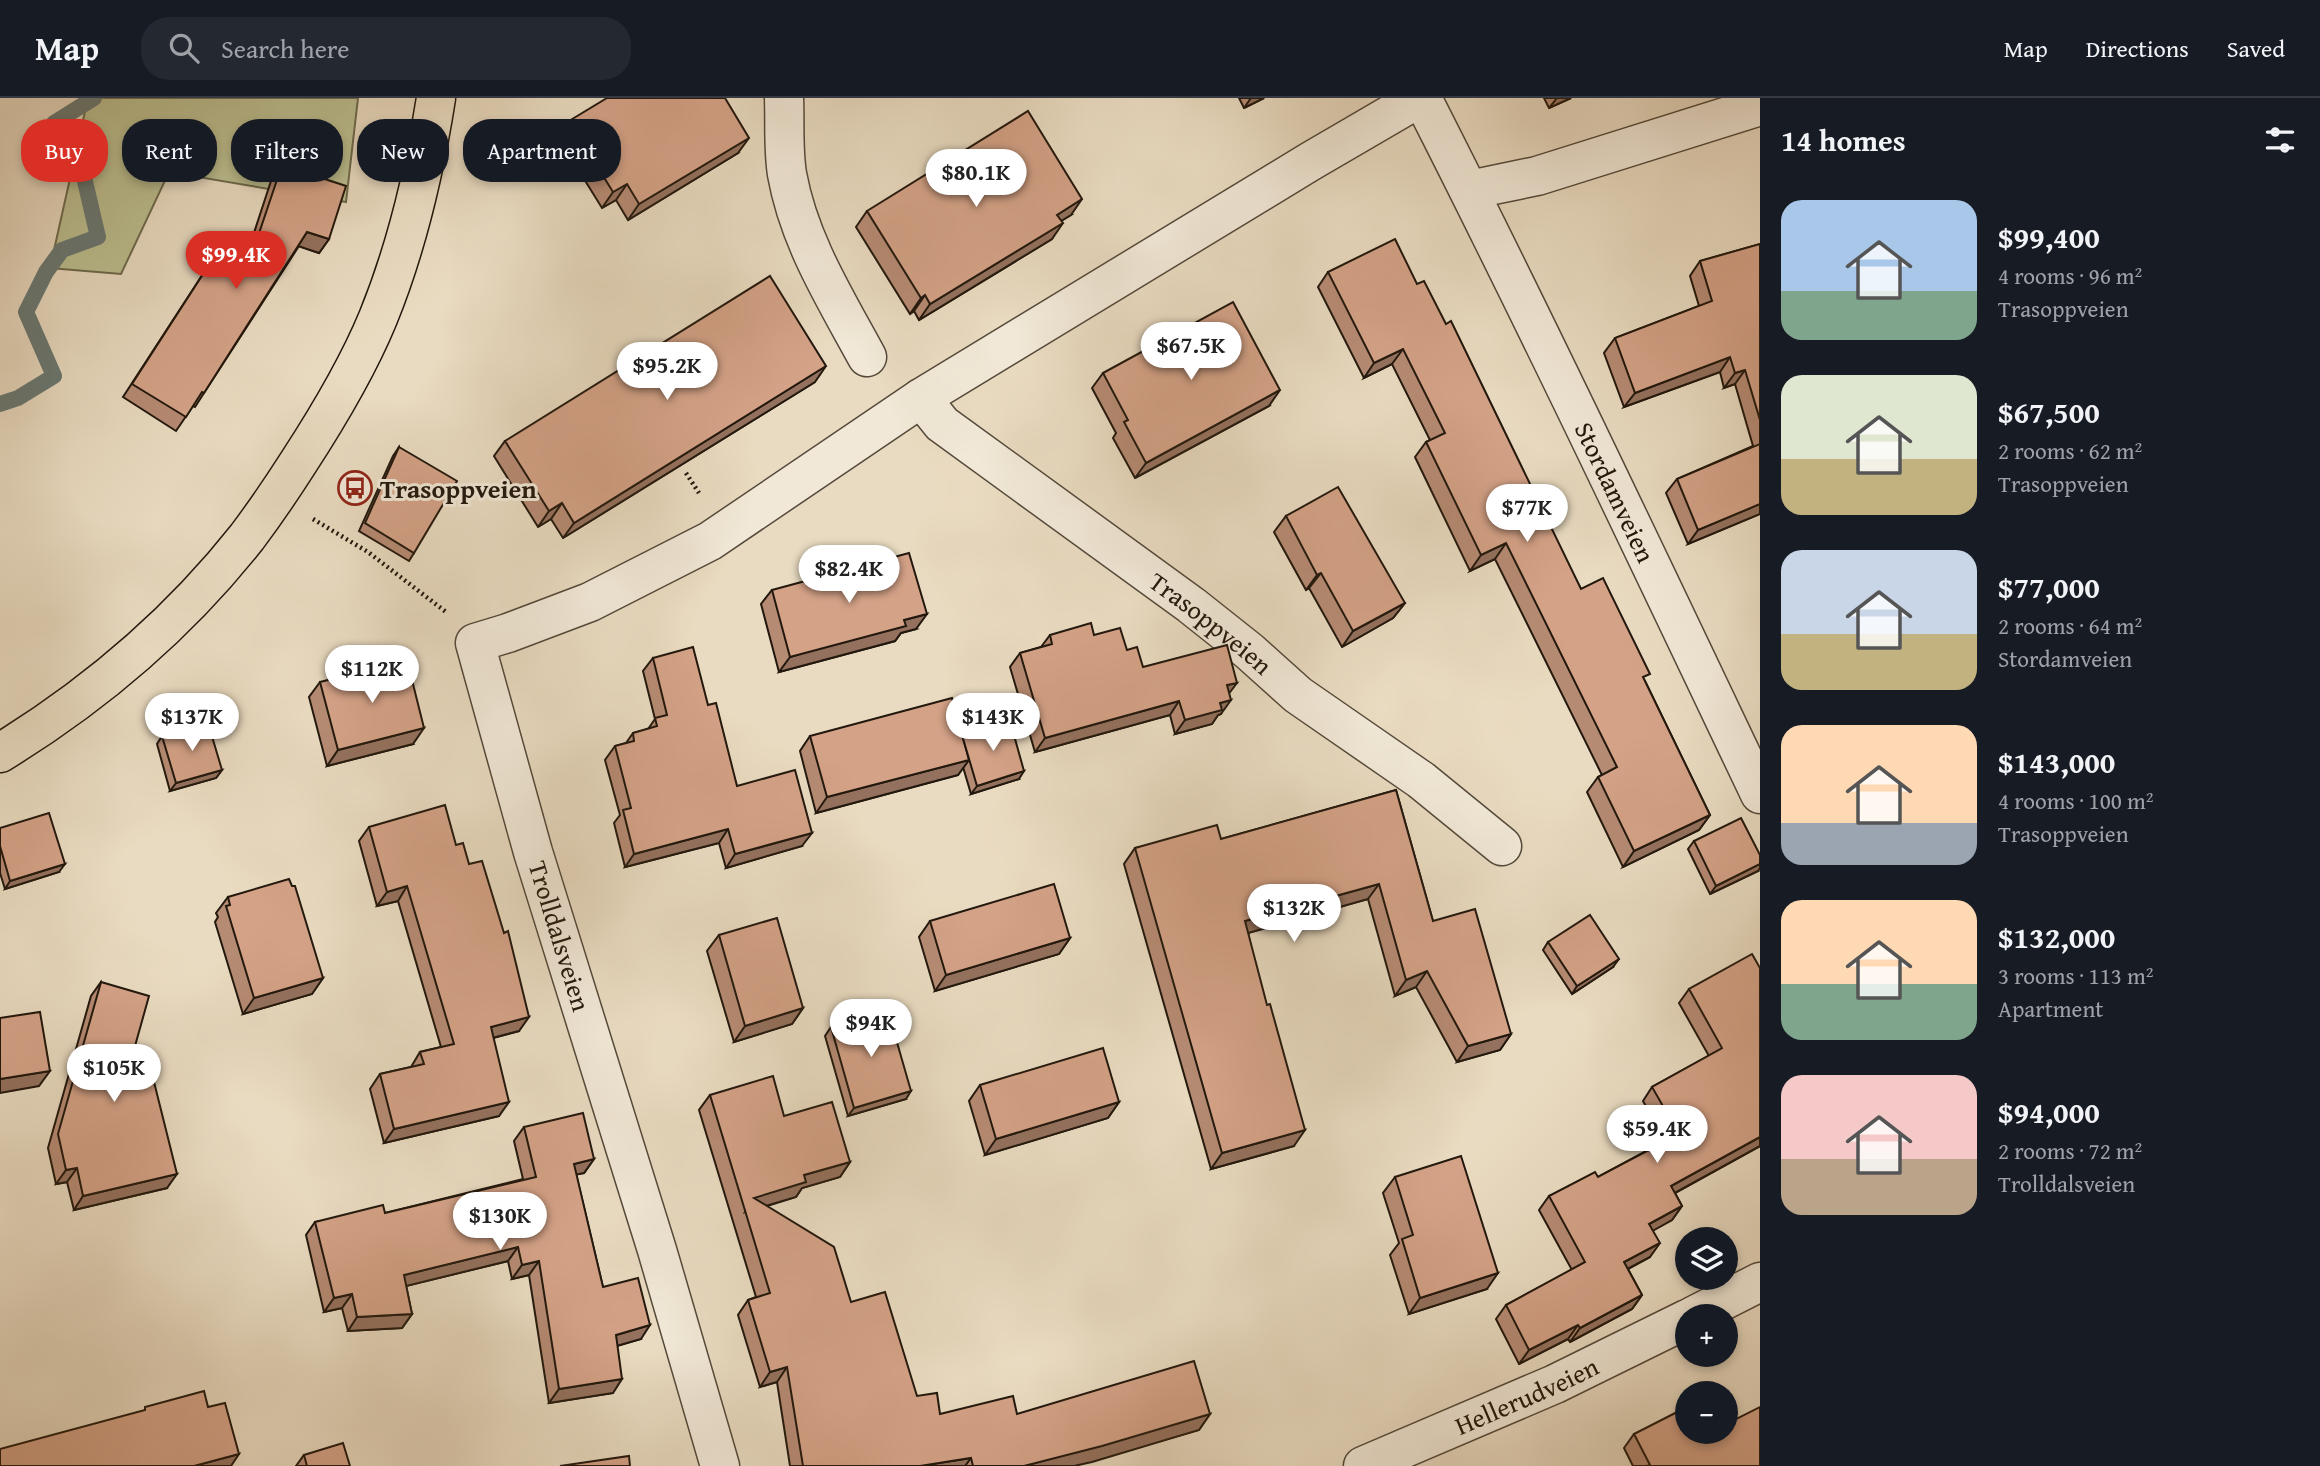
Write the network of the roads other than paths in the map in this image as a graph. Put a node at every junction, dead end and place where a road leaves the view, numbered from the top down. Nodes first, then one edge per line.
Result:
1 (436, 98) edge
2 (784, 98) edge
3 (1420, 98) edge
4 (1760, 106) edge
5 (1468, 190) junction
6 (867, 357) dead end
7 (921, 398) junction
8 (0, 752) edge
9 (1760, 794) edge
10 (1502, 846) dead end
11 (1760, 1282) edge
12 (1717, 1304) edge
13 (1675, 1325) edge
14 (720, 1466) edge
15 (1363, 1466) edge

1 - 8 main road
2 - 6 street
3 - 5 street, Stordamveien
3 - 7 street
4 - 5 street
5 - 9 street, Stordamveien
7 - 10 street, Trasoppveien
7 - 14 street, Trolldalsveien
11 - 12 street
13 - 15 street, Hellerudveien

